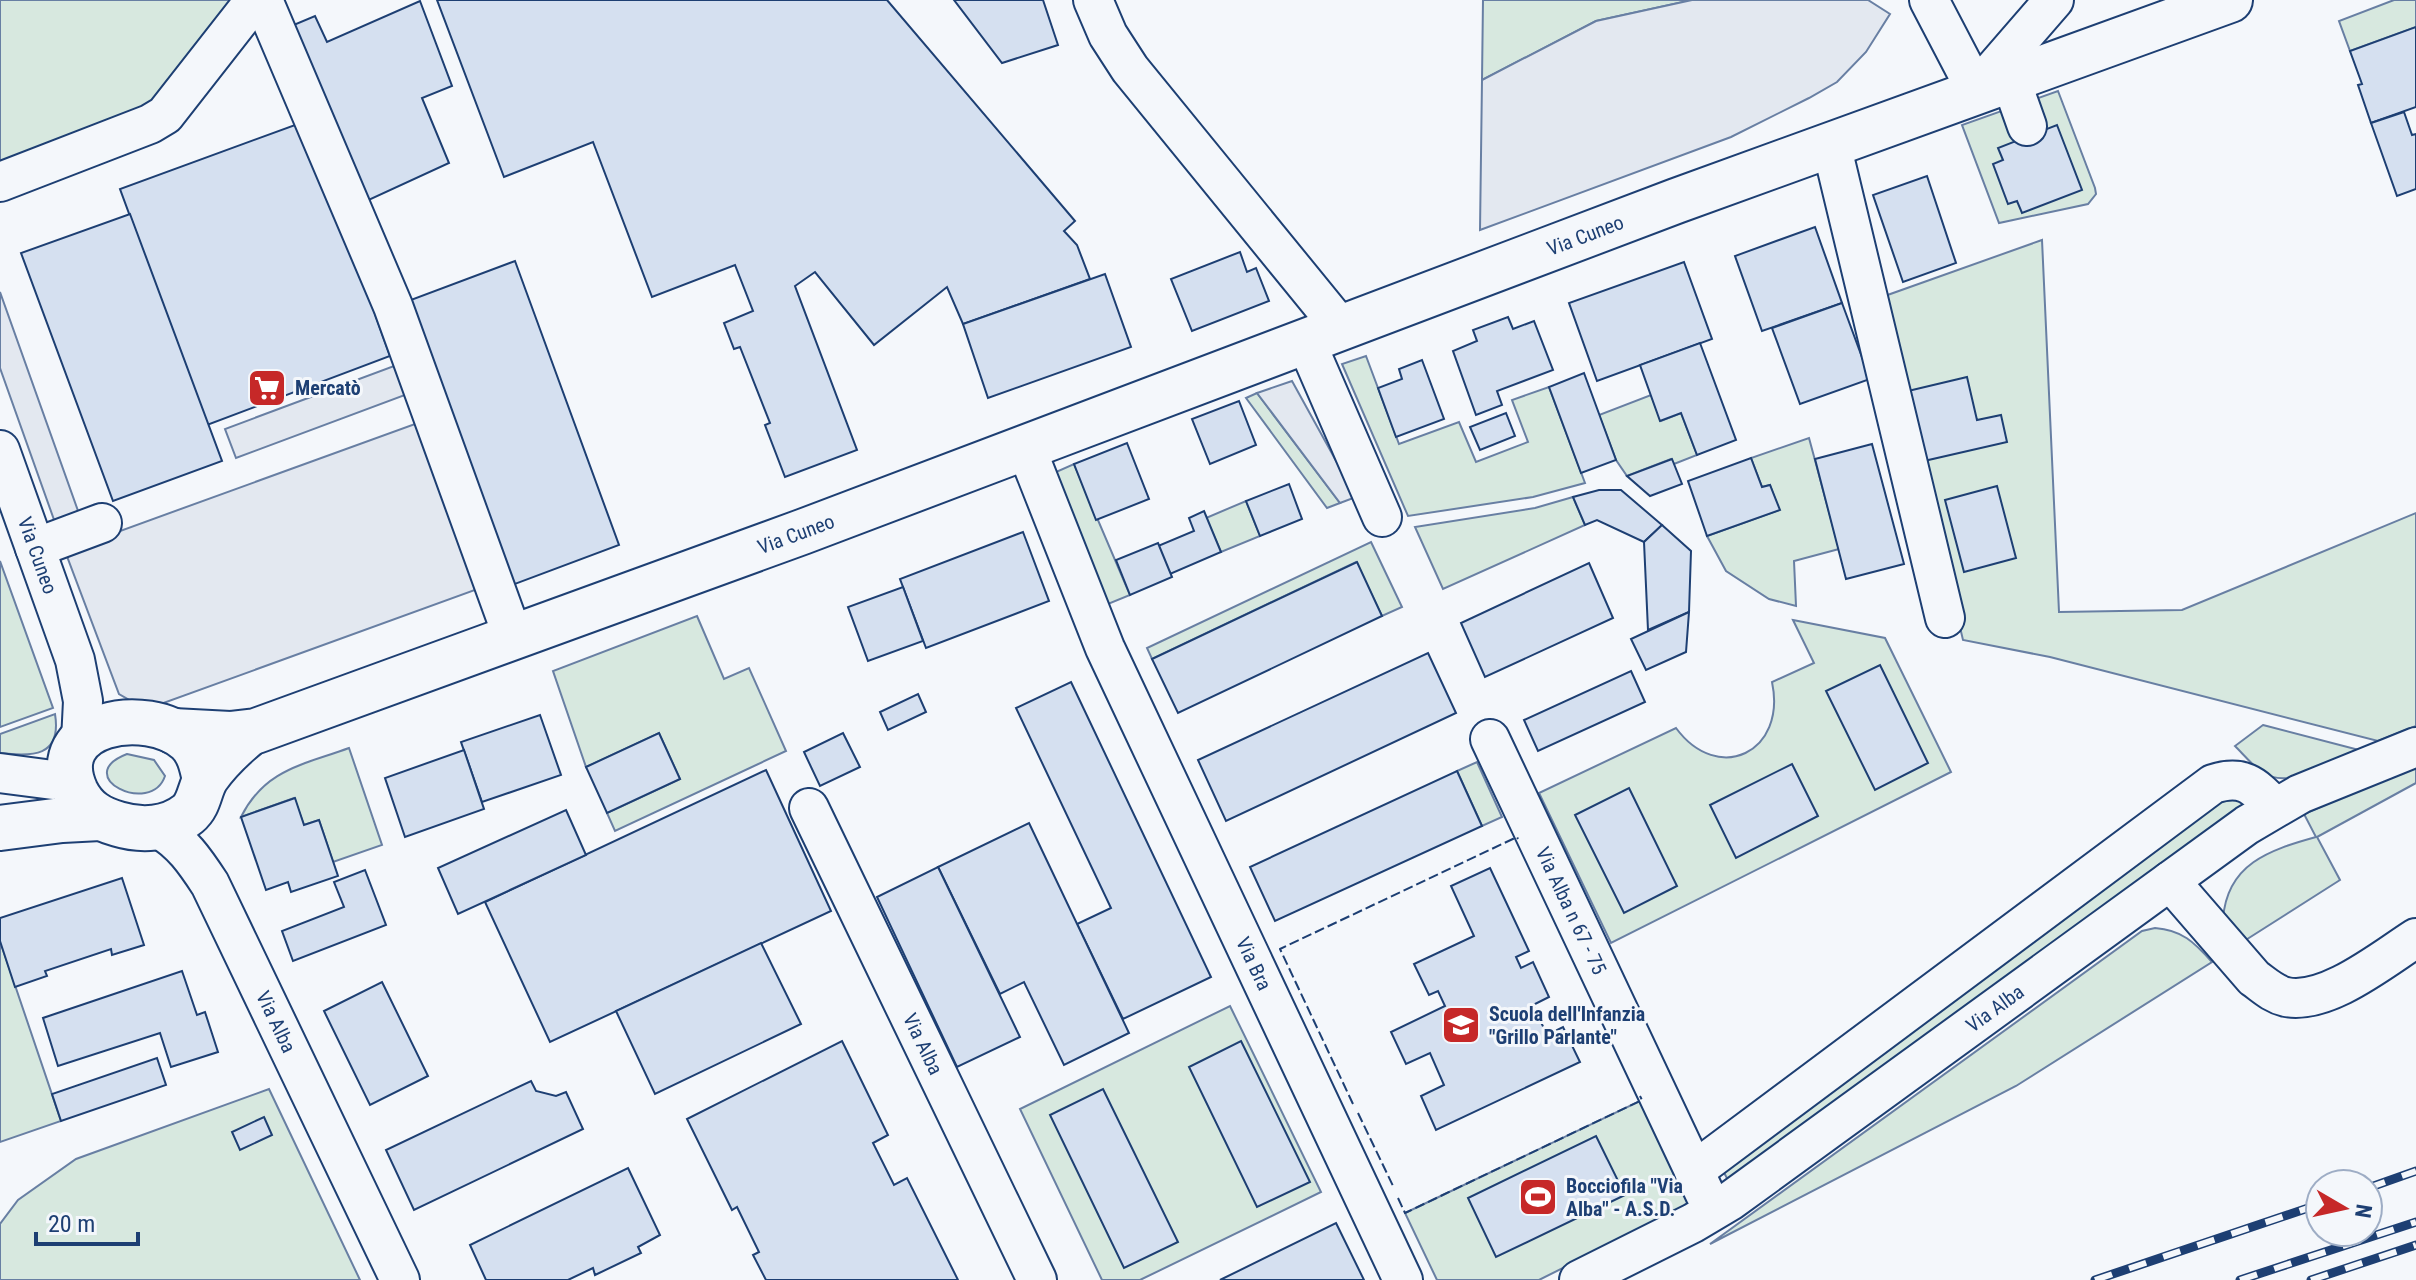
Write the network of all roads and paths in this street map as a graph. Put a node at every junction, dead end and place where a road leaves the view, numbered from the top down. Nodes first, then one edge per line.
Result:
1 (255, 0) edge
2 (263, 0) edge
3 (1093, 0) edge
4 (1929, 0) edge
5 (2054, 0) edge
6 (2230, 0) edge
7 (1993, 84) junction
8 (2027, 126) dead end
9 (1831, 144) junction
10 (0, 182) edge
11 (1324, 336) junction
12 (1026, 448) junction
13 (0, 450) edge
14 (1382, 517) dead end
15 (102, 523) dead end
16 (35, 548) junction
17 (1945, 618) dead end
18 (513, 637) junction
19 (75, 660) junction
20 (124, 721) junction
21 (173, 731) junction
22 (250, 733) junction
23 (1490, 739) dead end
24 (2416, 747) edge
25 (68, 761) junction
26 (0, 773) edge
27 (202, 789) junction
28 (2275, 807) junction
29 (809, 808) dead end
30 (100, 818) junction
31 (0, 819) edge
32 (0, 828) edge
33 (158, 828) junction
34 (2170, 881) junction
35 (210, 884) junction
36 (2416, 938) edge
37 (1694, 1171) junction
38 (1713, 1211) junction
39 (400, 1280) edge
40 (1037, 1280) edge
41 (1403, 1280) edge
42 (1579, 1280) edge

1 - 10 street
2 - 18 street
3 - 11 street
4 - 7 street
5 - 7 street
6 - 7 main road, Via Cuneo
7 - 8 street
7 - 9 main road, Via Cuneo
9 - 11 main road, Via Cuneo
9 - 17 street
11 - 12 main road, Via Cuneo
11 - 14 street
12 - 18 main road, Via Cuneo
12 - 41 street, Via Bra
13 - 16 street, Via Cuneo
15 - 16 street
16 - 19 street, Via Cuneo
18 - 22 main road, Via Cuneo
19 - 20 street, Via Cuneo
19 - 25 street, Via Cuneo
20 - 21 main road, Via Cuneo
20 - 25 main road
21 - 22 main road, Via Cuneo
21 - 27 main road
22 - 27 main road, Via Cuneo
23 - 37 street, Via Alba n 67 - 75
24 - 28 street, Via Alba
25 - 26 street
25 - 30 main road, Via Cuneo
25 - 31 main road
27 - 33 main road, Via Cuneo
27 - 35 street, Via Alba
28 - 34 street, Via Alba
28 - 37 street
29 - 40 street, Via Alba
30 - 32 main road
30 - 33 main road
33 - 35 street, Via Alba
34 - 36 street
34 - 38 street, Via Alba
35 - 39 street, Via Alba
37 - 38 street, Via Alba n 67 - 75
38 - 42 street, Via Alba

